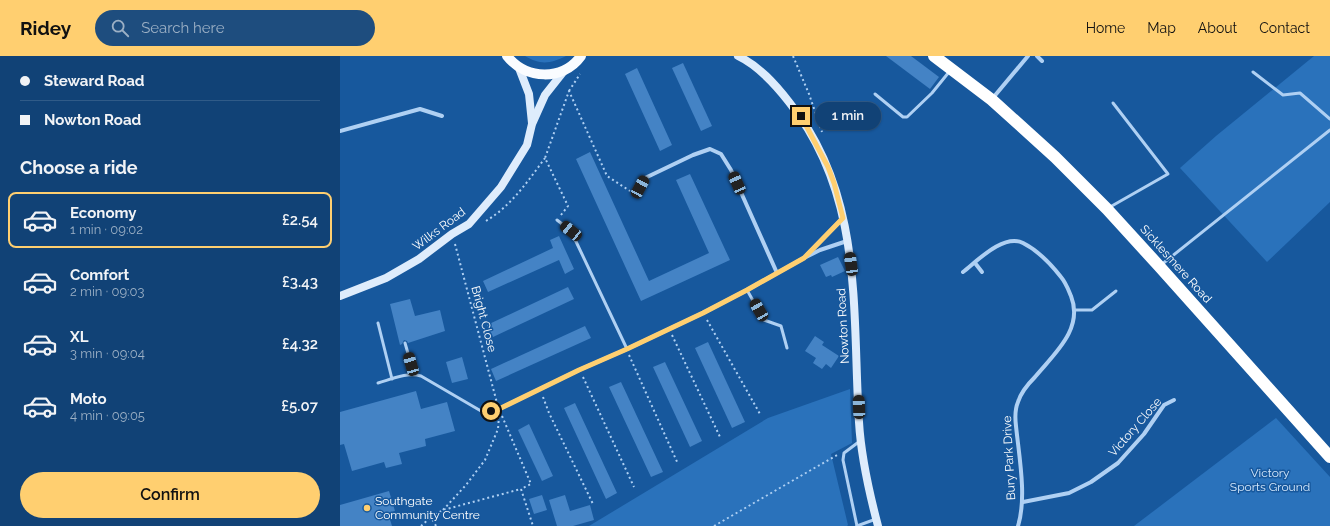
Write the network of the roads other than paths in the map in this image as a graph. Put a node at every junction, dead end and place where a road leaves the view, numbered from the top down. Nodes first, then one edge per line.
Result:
1 (507, 56) edge
2 (581, 56) edge
3 (738, 56) edge
4 (934, 56) edge
5 (1028, 56) edge
6 (1037, 56) edge
7 (748, 58) edge
8 (1042, 61) dead end
9 (519, 68) junction
10 (951, 70) junction
11 (564, 71) junction
12 (1253, 72) dead end
13 (875, 94) dead end
14 (992, 100) junction
15 (1113, 104) dead end
16 (442, 116) dead end
17 (1330, 119) edge
18 (532, 124) junction
19 (1330, 130) edge
20 (340, 131) edge
21 (636, 195) road end
22 (1107, 209) junction
23 (843, 218) junction
24 (557, 220) road end
25 (848, 241) junction
26 (804, 258) junction
27 (975, 262) junction
28 (1159, 266) junction
29 (963, 272) dead end
30 (982, 272) dead end
31 (777, 274) junction
32 (747, 290) junction
33 (1116, 291) dead end
34 (340, 296) edge
35 (1074, 310) junction
36 (378, 323) dead end
37 (405, 343) dead end
38 (787, 348) dead end
39 (627, 349) junction
40 (414, 374) junction
41 (392, 379) junction
42 (378, 383) dead end
43 (1174, 400) dead end
44 (491, 411) joint
45 (861, 441) junction
46 (1330, 457) edge
47 (1023, 502) junction
48 (877, 523) edge
49 (857, 526) edge
50 (1018, 526) edge

1 - 9 main road
2 - 11 main road
3 - 7 street, Nowton Road
4 - 10 highway, Sicklesmere Road
5 - 14 street
6 - 8 street
7 - 23 street, Nowton Road
9 - 11 main road
9 - 18 street, Wilks Road
10 - 13 lane
10 - 14 highway, Sicklesmere Road
11 - 18 street, Wilks Road
12 - 17 lane
14 - 22 highway, Sicklesmere Road
15 - 22 lane
16 - 20 street
18 - 34 street, Wilks Road
19 - 28 lane
21 - 31 street
22 - 28 highway, Sicklesmere Road
23 - 25 street, Nowton Road
23 - 26 street
24 - 39 lane
25 - 26 street
25 - 45 street, Nowton Road
26 - 31 street
27 - 29 street, Bury Park Drive
27 - 30 street
27 - 35 street, Bury Park Drive
28 - 46 highway, Sicklesmere Road
31 - 32 street
32 - 38 lane
32 - 39 street
33 - 35 lane
35 - 47 street, Bury Park Drive
36 - 41 lane
37 - 40 lane
39 - 44 street
40 - 41 lane
40 - 44 lane
41 - 42 lane
43 - 47 street, Victory Close
45 - 48 street, Nowton Road
45 - 49 lane
47 - 50 street, Bury Park Drive
48 - 49 lane

